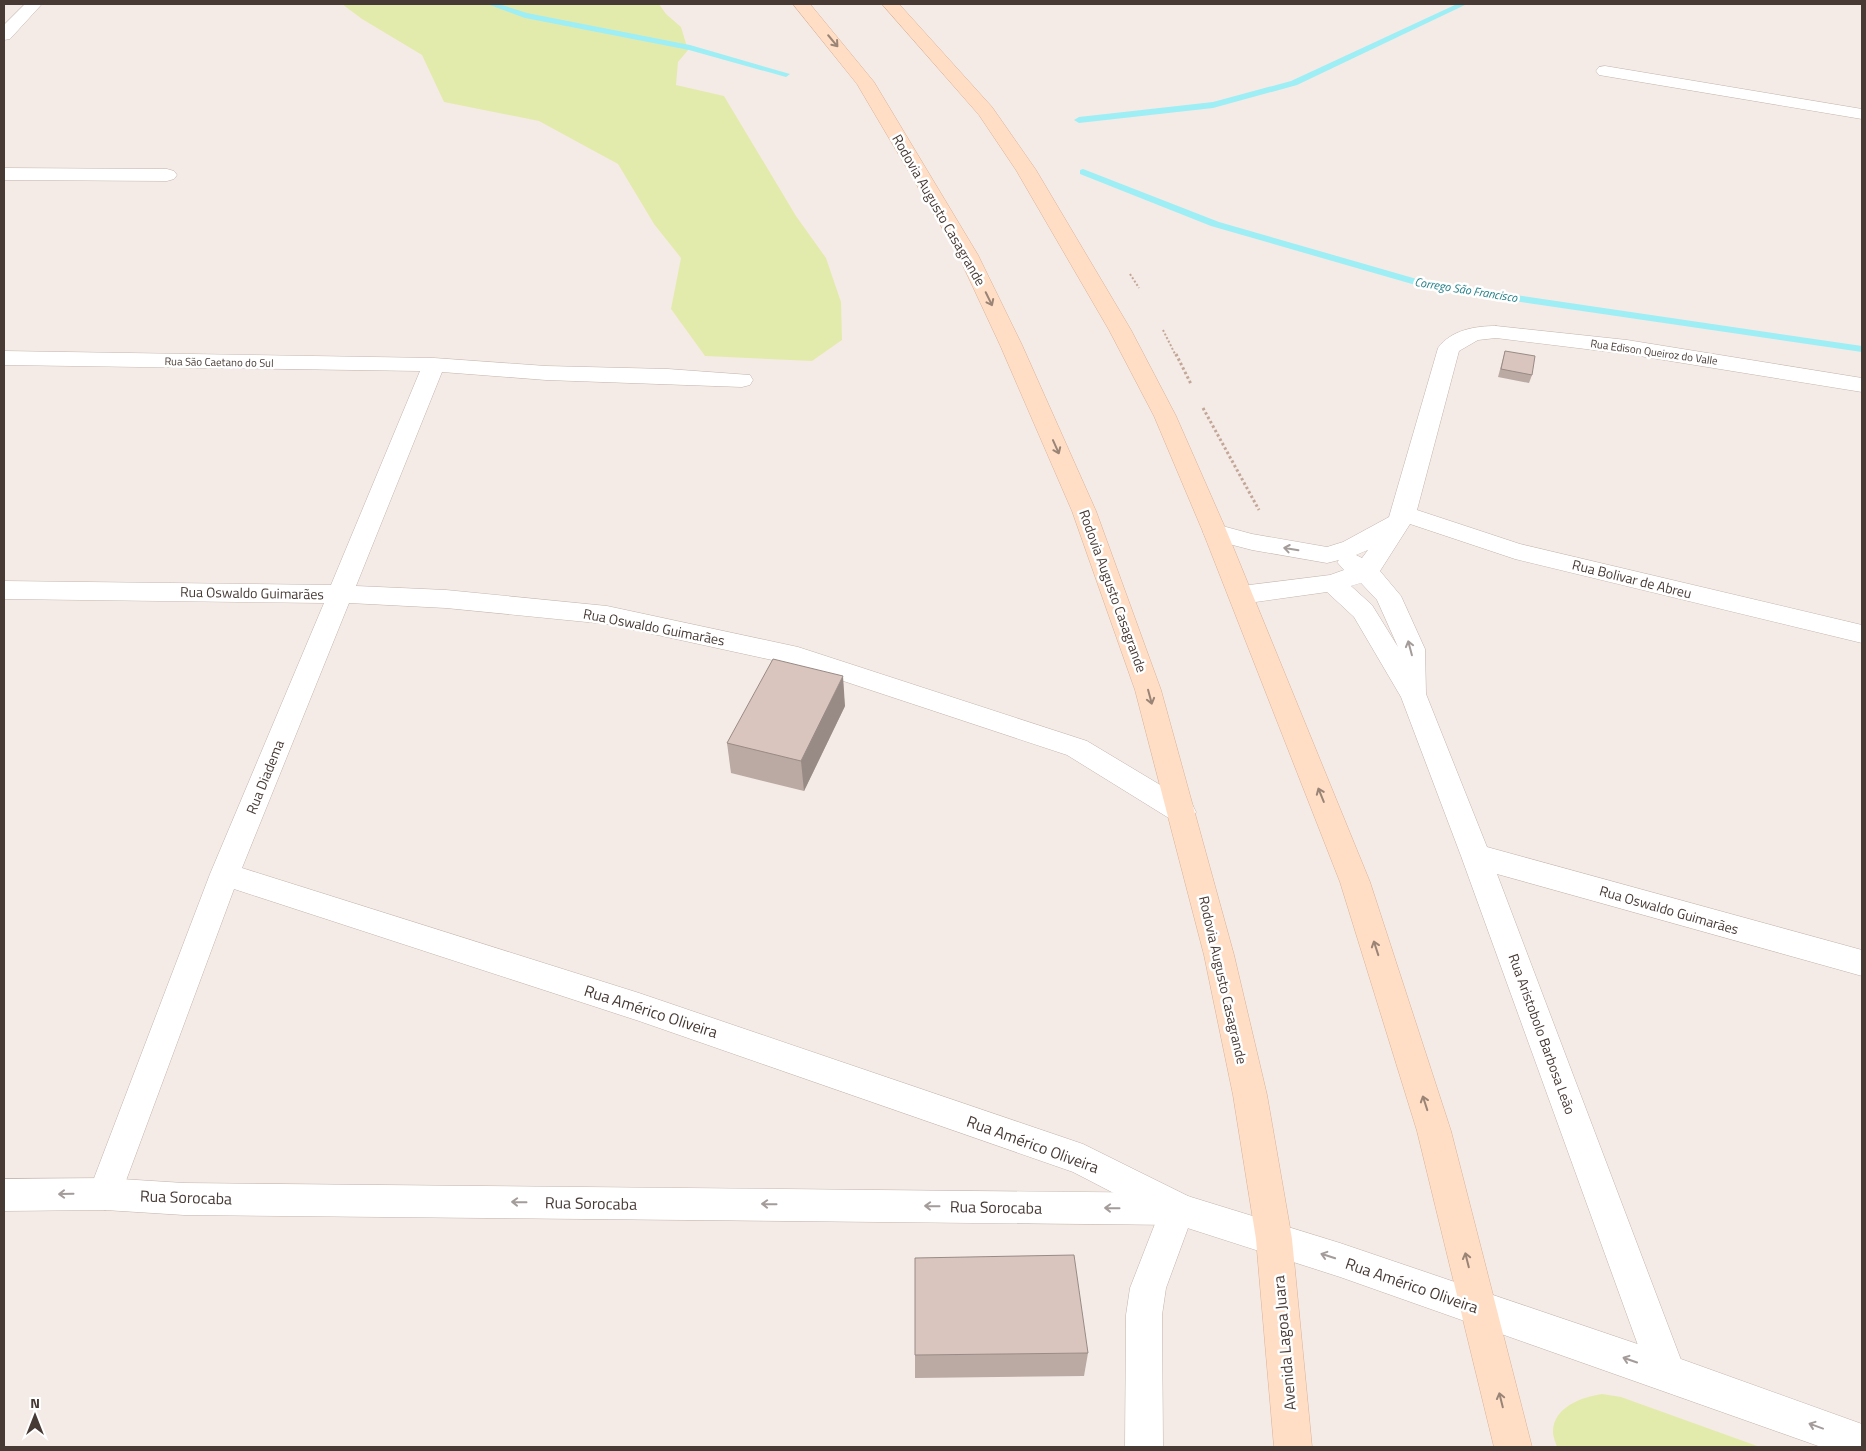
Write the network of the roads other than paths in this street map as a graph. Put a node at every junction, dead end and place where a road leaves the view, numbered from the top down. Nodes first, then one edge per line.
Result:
1 (34, 4) edge
2 (801, 4) edge
3 (890, 4) edge
4 (4, 35) edge
5 (1605, 71) dead end
6 (1862, 114) edge
7 (4, 174) edge
8 (167, 175) dead end
9 (4, 358) edge
10 (434, 365) junction
11 (742, 380) dead end
12 (1862, 385) edge
13 (1403, 518) junction
14 (1215, 532) junction
15 (1327, 555) junction
16 (1366, 572) junction
17 (1332, 583) junction
18 (4, 590) edge
19 (339, 594) junction
20 (1241, 595) junction
21 (1862, 634) edge
22 (1414, 696) junction
23 (1182, 812) junction
24 (1476, 856) junction
25 (225, 874) junction
26 (1862, 963) edge
27 (104, 1194) junction
28 (4, 1195) edge
29 (1178, 1209) junction
30 (1274, 1239) junction
31 (1479, 1307) junction
32 (1667, 1373) junction
33 (1862, 1443) edge
34 (1144, 1447) edge
35 (1293, 1447) edge
36 (1513, 1447) edge

1 - 4 street
2 -> 23 main road, Rodovia Augusto Casagrande
3 - 14 main road
5 - 6 street
7 - 8 street
9 - 10 street, Rua São Caetano do Sul
10 - 11 street, Rua São Caetano do Sul
10 - 19 street, Rua Diadema
12 - 13 street, Rua Edison Queiroz do Valle
13 - 15 street, Rua Aristobolo Barbosa Leão
13 - 16 street
13 - 21 street, Rua Bolivar de Abreu
15 -> 14 street, Rua Aristobolo Barbosa Leão
14 - 20 main road
15 - 16 street, Rua Aristobolo Barbosa Leão
16 - 17 street
22 -> 16 street, Rua Aristobolo Barbosa Leão
17 - 20 street
17 - 22 street, Rua Aristobolo Barbosa Leão
18 - 19 street, Rua Oswaldo Guimarães
19 - 23 street, Rua Oswaldo Guimarães
19 - 25 street, Rua Diadema
31 -> 20 main road
22 - 24 street, Rua Aristobolo Barbosa Leão
23 - 30 main road, Rodovia Augusto Casagrande
24 - 26 street, Rua Oswaldo Guimarães
24 - 32 street, Rua Aristobolo Barbosa Leão
25 - 27 street, Rua Diadema
25 - 29 street, Rua Américo Oliveira
27 -> 28 street, Rua Sorocaba
29 -> 27 street, Rua Sorocaba
29 - 30 street, Rua Américo Oliveira
29 - 34 street
31 -> 30 street, Rua Américo Oliveira
30 - 35 main road, Avenida Lagoa Juara
32 -> 31 street, Rua Américo Oliveira
36 -> 31 main road
33 -> 32 street, Rua Américo Oliveira

